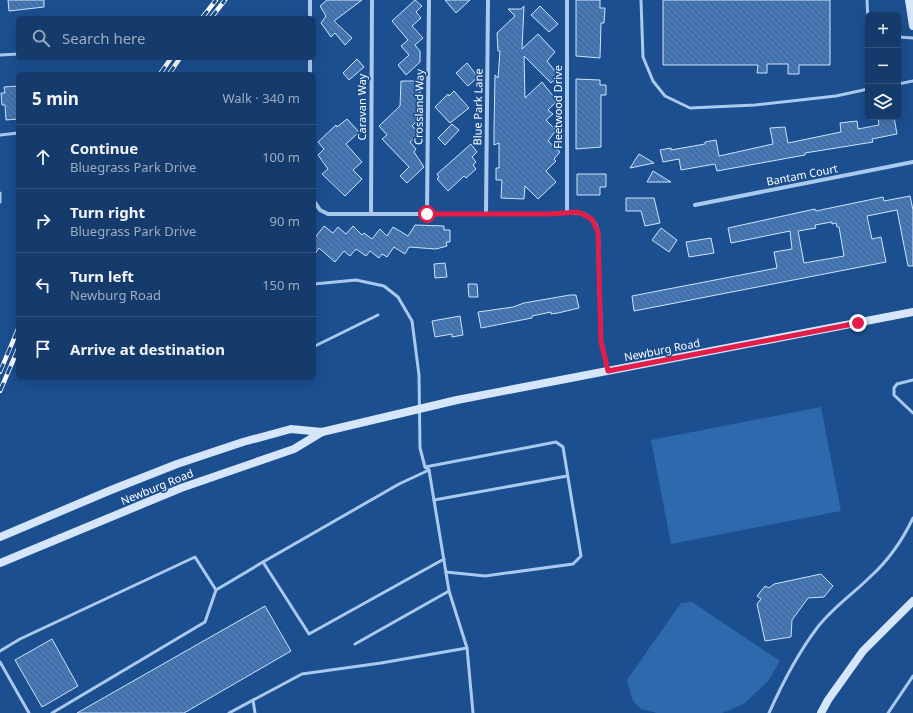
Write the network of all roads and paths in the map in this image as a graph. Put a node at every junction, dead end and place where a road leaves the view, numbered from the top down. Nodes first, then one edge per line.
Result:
1 (310, 0) edge
2 (372, 0) edge
3 (429, 0) edge
4 (488, 0) edge
5 (567, 0) edge
6 (641, 0) edge
7 (867, 0) edge
8 (909, 0) edge
9 (868, 12) edge
10 (310, 16) edge
11 (913, 26) edge
12 (901, 37) edge
13 (913, 38) edge
14 (16, 54) edge
15 (0, 55) edge
16 (310, 60) edge
17 (310, 72) edge
18 (913, 81) edge
19 (901, 83) edge
20 (865, 90) edge
21 (16, 133) edge
22 (0, 135) edge
23 (913, 162) edge
24 (0, 193) edge
25 (0, 202) edge
26 (316, 205) edge
27 (695, 205) dead end
28 (567, 213) junction
29 (371, 214) junction
30 (427, 214) junction
31 (486, 214) junction
32 (316, 284) edge
33 (913, 312) edge
34 (378, 315) dead end
35 (316, 344) edge
36 (608, 371) junction
37 (913, 380) edge
38 (418, 410) junction
39 (913, 413) edge
40 (322, 432) junction
41 (424, 467) junction
42 (429, 470) junction
43 (568, 476) junction
44 (434, 500) junction
45 (913, 518) edge
46 (0, 537) edge
47 (444, 559) junction
48 (263, 562) junction
49 (0, 563) edge
50 (446, 572) junction
51 (216, 590) junction
52 (449, 591) junction
53 (913, 601) edge
54 (355, 644) dead end
55 (467, 648) junction
56 (0, 651) edge
57 (0, 662) edge
58 (913, 676) edge
59 (253, 700) junction
60 (29, 713) edge
61 (52, 713) edge
62 (229, 713) edge
63 (255, 713) edge
64 (473, 713) edge
65 (769, 713) edge
66 (821, 713) edge
67 (888, 713) edge

1 - 10 street
2 - 29 street, Caravan Way
3 - 30 street, Crossland Way
4 - 31 street, Blue Park Lane
5 - 28 street, Fleetwood Drive
6 - 20 lane
7 - 9 lane
8 - 11 main road
12 - 13 lane
14 - 15 lane
16 - 17 street
18 - 19 lane
21 - 22 lane
23 - 27 street, Bantam Court
24 - 25 lane
26 - 29 street
28 - 31 street
28 - 36 street
29 - 30 street
30 - 31 street
32 - 38 lane
33 - 36 main road, Newburg Road
34 - 35 lane
36 - 38 main road, Newburg Road
37 - 39 lane
38 - 40 main road, Newburg Road
38 - 41 lane
40 - 46 main road, Newburg Road
40 - 49 main road, Newburg Road
41 - 42 lane
41 - 43 lane
42 - 44 lane
42 - 48 lane
43 - 44 lane
43 - 50 lane
44 - 47 lane
45 - 65 lane
47 - 48 lane
47 - 50 lane
48 - 51 lane
50 - 52 lane
51 - 56 lane
51 - 61 lane
52 - 54 lane
52 - 55 lane
53 - 66 main road
55 - 59 lane
55 - 64 lane
57 - 60 lane
58 - 67 lane
59 - 62 lane
59 - 63 lane

